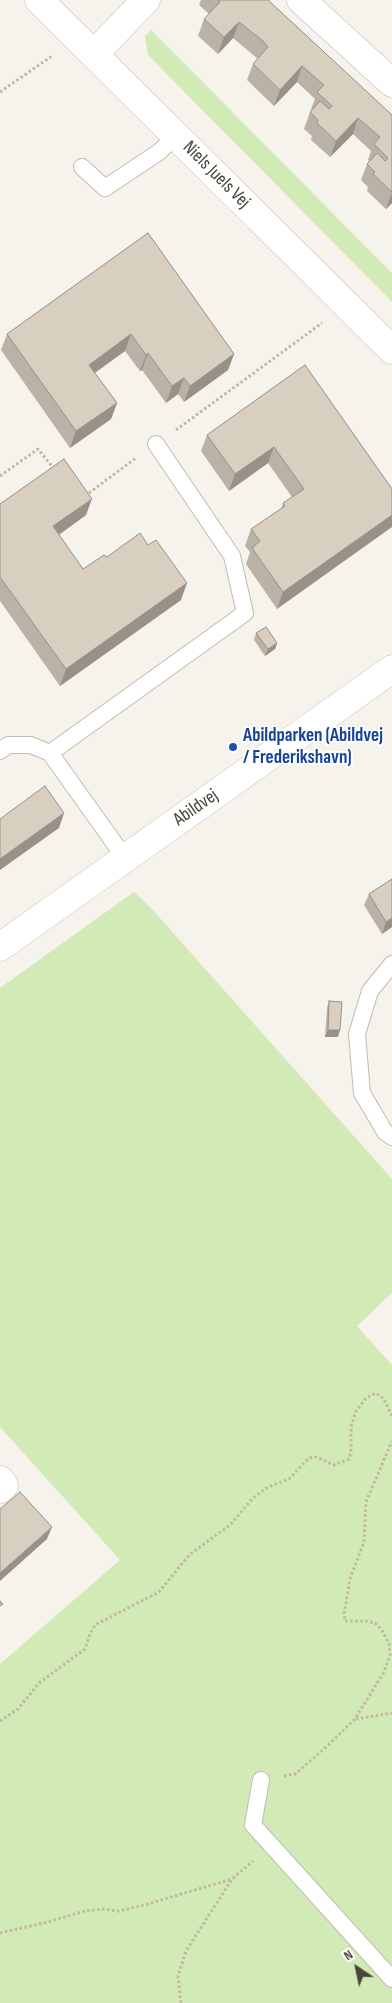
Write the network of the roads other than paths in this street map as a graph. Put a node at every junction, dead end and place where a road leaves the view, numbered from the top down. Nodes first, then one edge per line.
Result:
1 (40, 0) edge
2 (146, 0) edge
3 (302, 0) edge
4 (94, 54) junction
5 (392, 84) edge
6 (176, 136) junction
7 (82, 167) dead end
8 (392, 350) edge
9 (156, 444) road end
10 (392, 669) edge
11 (0, 751) edge
12 (50, 753) junction
13 (124, 858) junction
14 (0, 947) edge
15 (392, 964) edge
16 (392, 1138) edge
17 (0, 1480) edge
18 (0, 1489) edge
19 (261, 1780) road end
20 (392, 1979) edge

1 - 4 street, Niels Juels Vej
2 - 4 street
3 - 5 street
4 - 6 street, Niels Juels Vej
6 - 7 lane
6 - 8 street, Niels Juels Vej
9 - 12 lane
10 - 13 street, Abildvej
11 - 12 lane
12 - 13 lane
13 - 14 street, Abildvej
15 - 16 lane
17 - 18 street
19 - 20 lane

